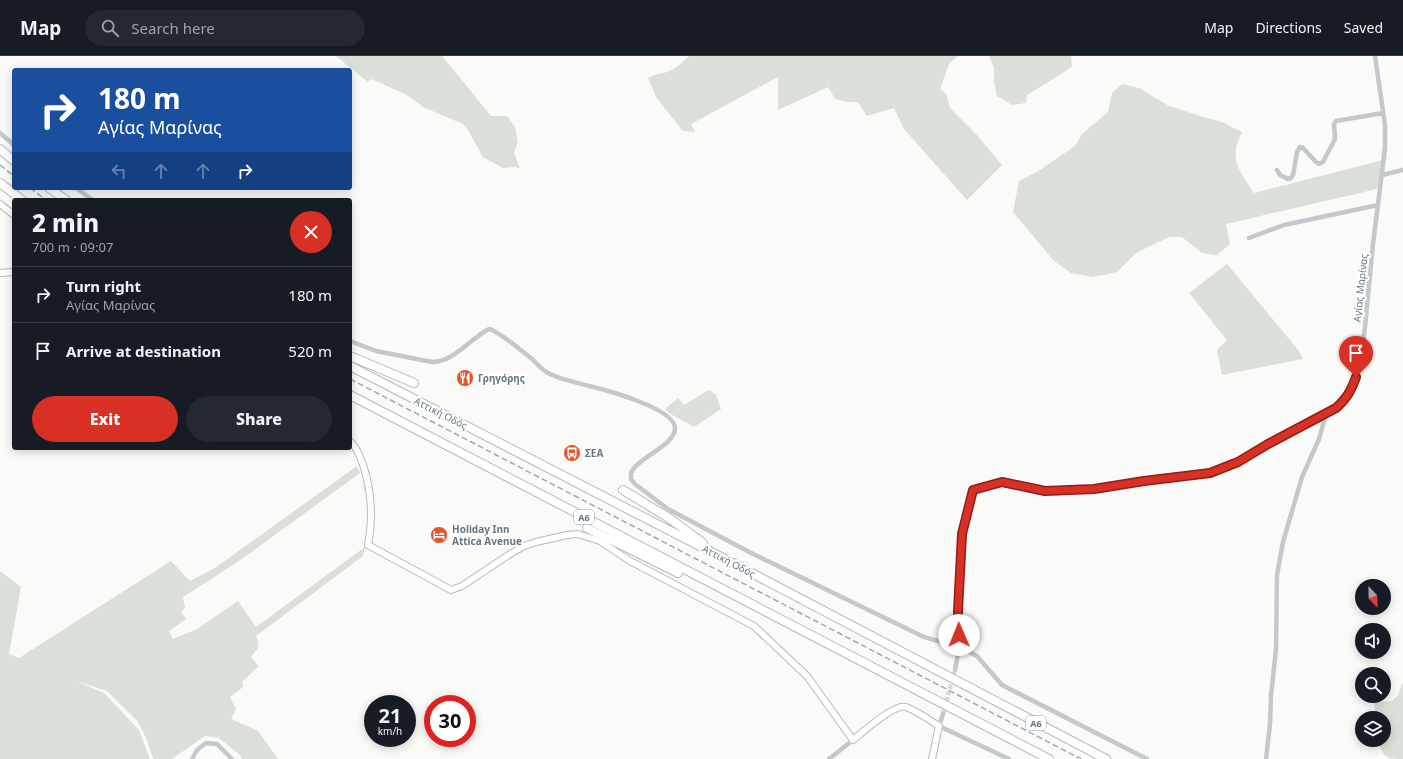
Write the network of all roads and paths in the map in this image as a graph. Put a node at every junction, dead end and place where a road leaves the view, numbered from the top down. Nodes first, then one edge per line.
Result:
1 (1375, 56) edge
2 (1383, 113) junction
3 (0, 133) edge
4 (12, 143) edge
5 (0, 149) edge
6 (12, 159) edge
7 (1277, 170) dead end
8 (1403, 170) edge
9 (1382, 175) junction
10 (0, 183) edge
11 (52, 190) edge
12 (79, 190) edge
13 (19, 198) edge
14 (63, 198) edge
15 (90, 198) edge
16 (0, 204) edge
17 (1378, 205) junction
18 (12, 213) edge
19 (1249, 238) dead end
20 (12, 272) edge
21 (0, 273) edge
22 (352, 342) edge
23 (352, 357) edge
24 (352, 367) edge
25 (414, 383) dead end
26 (352, 396) edge
27 (1326, 414) junction
28 (352, 444) edge
29 (623, 490) dead end
30 (587, 528) dead end
31 (723, 558) junction
32 (767, 613) junction
33 (959, 647) junction
34 (955, 670) tunnel mouth
35 (943, 714) tunnel mouth
36 (939, 726) junction
37 (853, 740) junction
38 (192, 759) edge
39 (232, 759) edge
40 (829, 759) edge
41 (932, 759) edge
42 (1009, 759) edge
43 (1049, 759) edge
44 (1106, 759) edge
45 (1147, 759) edge
46 (1266, 759) edge

1 - 2 street, Αγίας Μαρίνας
2 - 7 street
2 - 9 street, Αγίας Μαρίνας
3 - 4 street
5 - 6 highway
8 - 9 street
9 - 17 street, Αγίας Μαρίνας
10 - 13 highway
11 - 14 highway
12 - 15 street
16 - 18 street
17 - 19 street
17 - 27 street, Αγίας Μαρίνας
20 - 21 street
22 - 33 street
23 - 25 highway
24 - 31 highway, Αττική Οδός / Α6
26 - 32 highway, Α6
27 - 33 street, Αγίας Μαρίνας
27 - 46 street
28 - 37 street
29 - 31 highway
30 - 32 highway
31 - 44 highway, Αττική Οδός / Α6
32 - 43 highway, Α6
33 - 34 street
33 - 45 street
35 - 36 street
36 - 37 street
36 - 41 street
36 - 42 street
37 - 40 street
38 - 39 street

